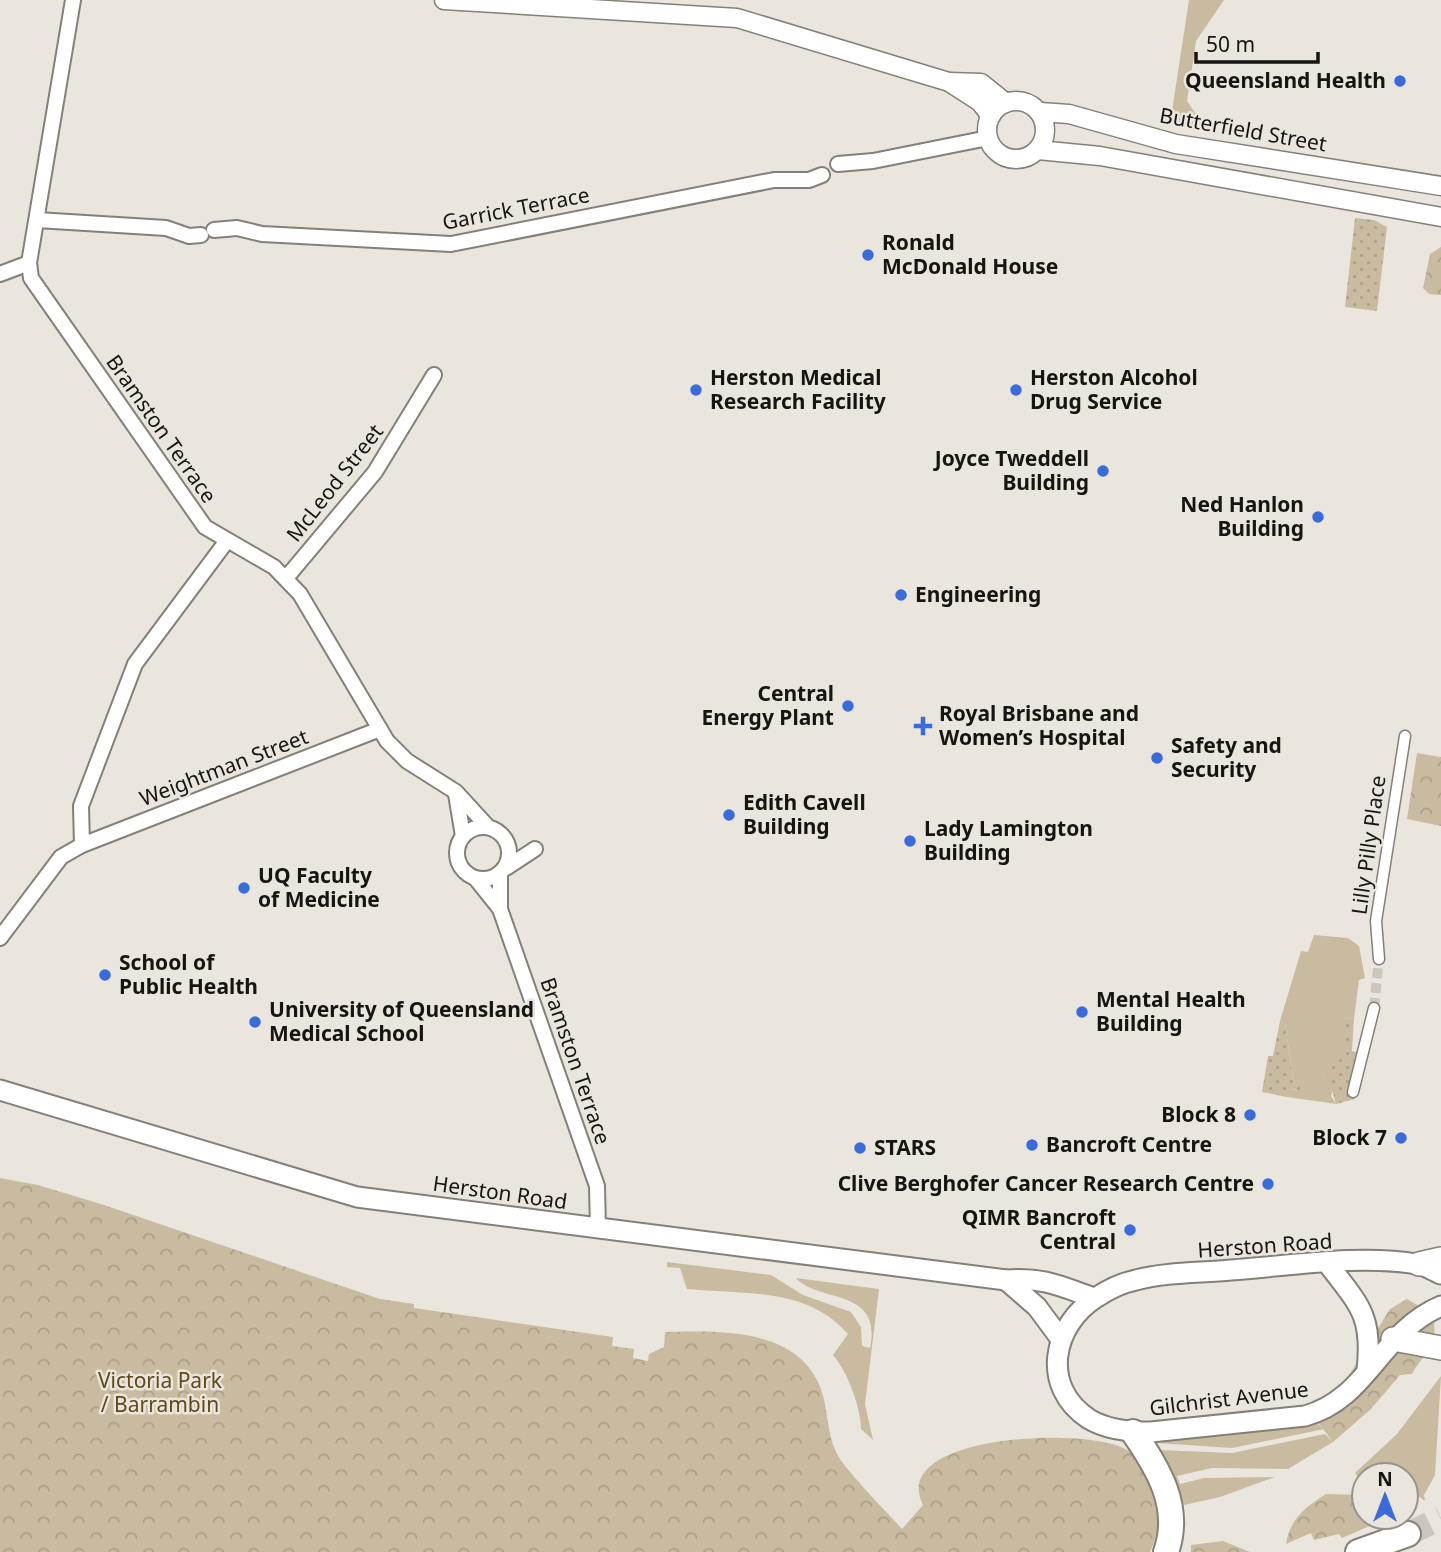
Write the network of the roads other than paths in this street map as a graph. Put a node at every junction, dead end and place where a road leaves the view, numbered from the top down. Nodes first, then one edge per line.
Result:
1 (73, 0) edge
2 (444, 0) edge
3 (949, 82) junction
4 (1006, 103) junction
5 (1040, 112) junction
6 (991, 116) junction
7 (988, 138) junction
8 (1038, 150) junction
9 (838, 164) dead end
10 (822, 175) dead end
11 (1441, 186) edge
12 (1441, 217) edge
13 (37, 220) junction
14 (29, 262) junction
15 (0, 274) edge
16 (434, 375) dead end
17 (226, 541) junction
18 (287, 578) junction
19 (380, 729) junction
20 (1405, 736) dead end
21 (456, 792) junction
22 (488, 827) junction
23 (463, 836) junction
24 (504, 836) junction
25 (82, 845) junction
26 (503, 871) junction
27 (476, 879) junction
28 (500, 909) junction
29 (0, 939) edge
30 (1379, 959) tunnel mouth
31 (1374, 1008) tunnel mouth
32 (0, 1090) edge
33 (1353, 1092) dead end
34 (598, 1230) junction
35 (1430, 1262) edge
36 (1328, 1264) junction
37 (1441, 1274) edge
38 (1006, 1280) junction
39 (1094, 1298) junction
40 (1441, 1306) edge
41 (1060, 1338) junction
42 (1393, 1339) junction
43 (1441, 1349) edge
44 (1367, 1371) junction
45 (1133, 1432) junction
46 (1408, 1534) tunnel mouth
47 (1166, 1552) edge
48 (1358, 1552) edge

1 - 13 street
2 - 3 street
3 - 4 street
3 - 6 street
4 - 5 street
4 - 6 street
5 - 8 street
5 - 11 street, Butterfield Street
6 - 7 street
7 - 8 street
7 - 9 street
8 - 12 street
10 - 13 street, Garrick Terrace
13 - 14 street
14 - 15 street
14 - 17 street, Bramston Terrace
16 - 18 street, McLeod Street
17 - 18 street, Bramston Terrace
17 - 25 street
18 - 19 street, Bramston Terrace
19 - 21 street, Bramston Terrace
19 - 25 street, Weightman Street
20 - 30 street, Lilly Pilly Place
21 - 22 street, Bramston Terrace
21 - 23 street
22 - 23 street
22 - 24 street
23 - 27 street
24 - 26 street
24 - 26 street
25 - 29 street, Weightman Street
26 - 27 street
26 - 28 street, Bramston Terrace
27 - 28 street, Bramston Terrace
28 - 34 street, Bramston Terrace
31 - 33 street
32 - 34 main road, Herston Road
34 - 38 main road, Herston Road
35 - 36 main road, Herston Road
35 - 37 main road, Herston Road
36 - 39 main road, Herston Road
36 - 44 main road
38 - 39 main road, Herston Road
38 - 41 main road
39 - 41 main road, Herston Road
40 - 42 main road, Gilchrist Avenue
41 - 45 main road, Gilchrist Avenue
42 - 43 highway
42 - 44 main road, Gilchrist Avenue
44 - 45 main road, Gilchrist Avenue
45 - 47 highway
46 - 48 highway

